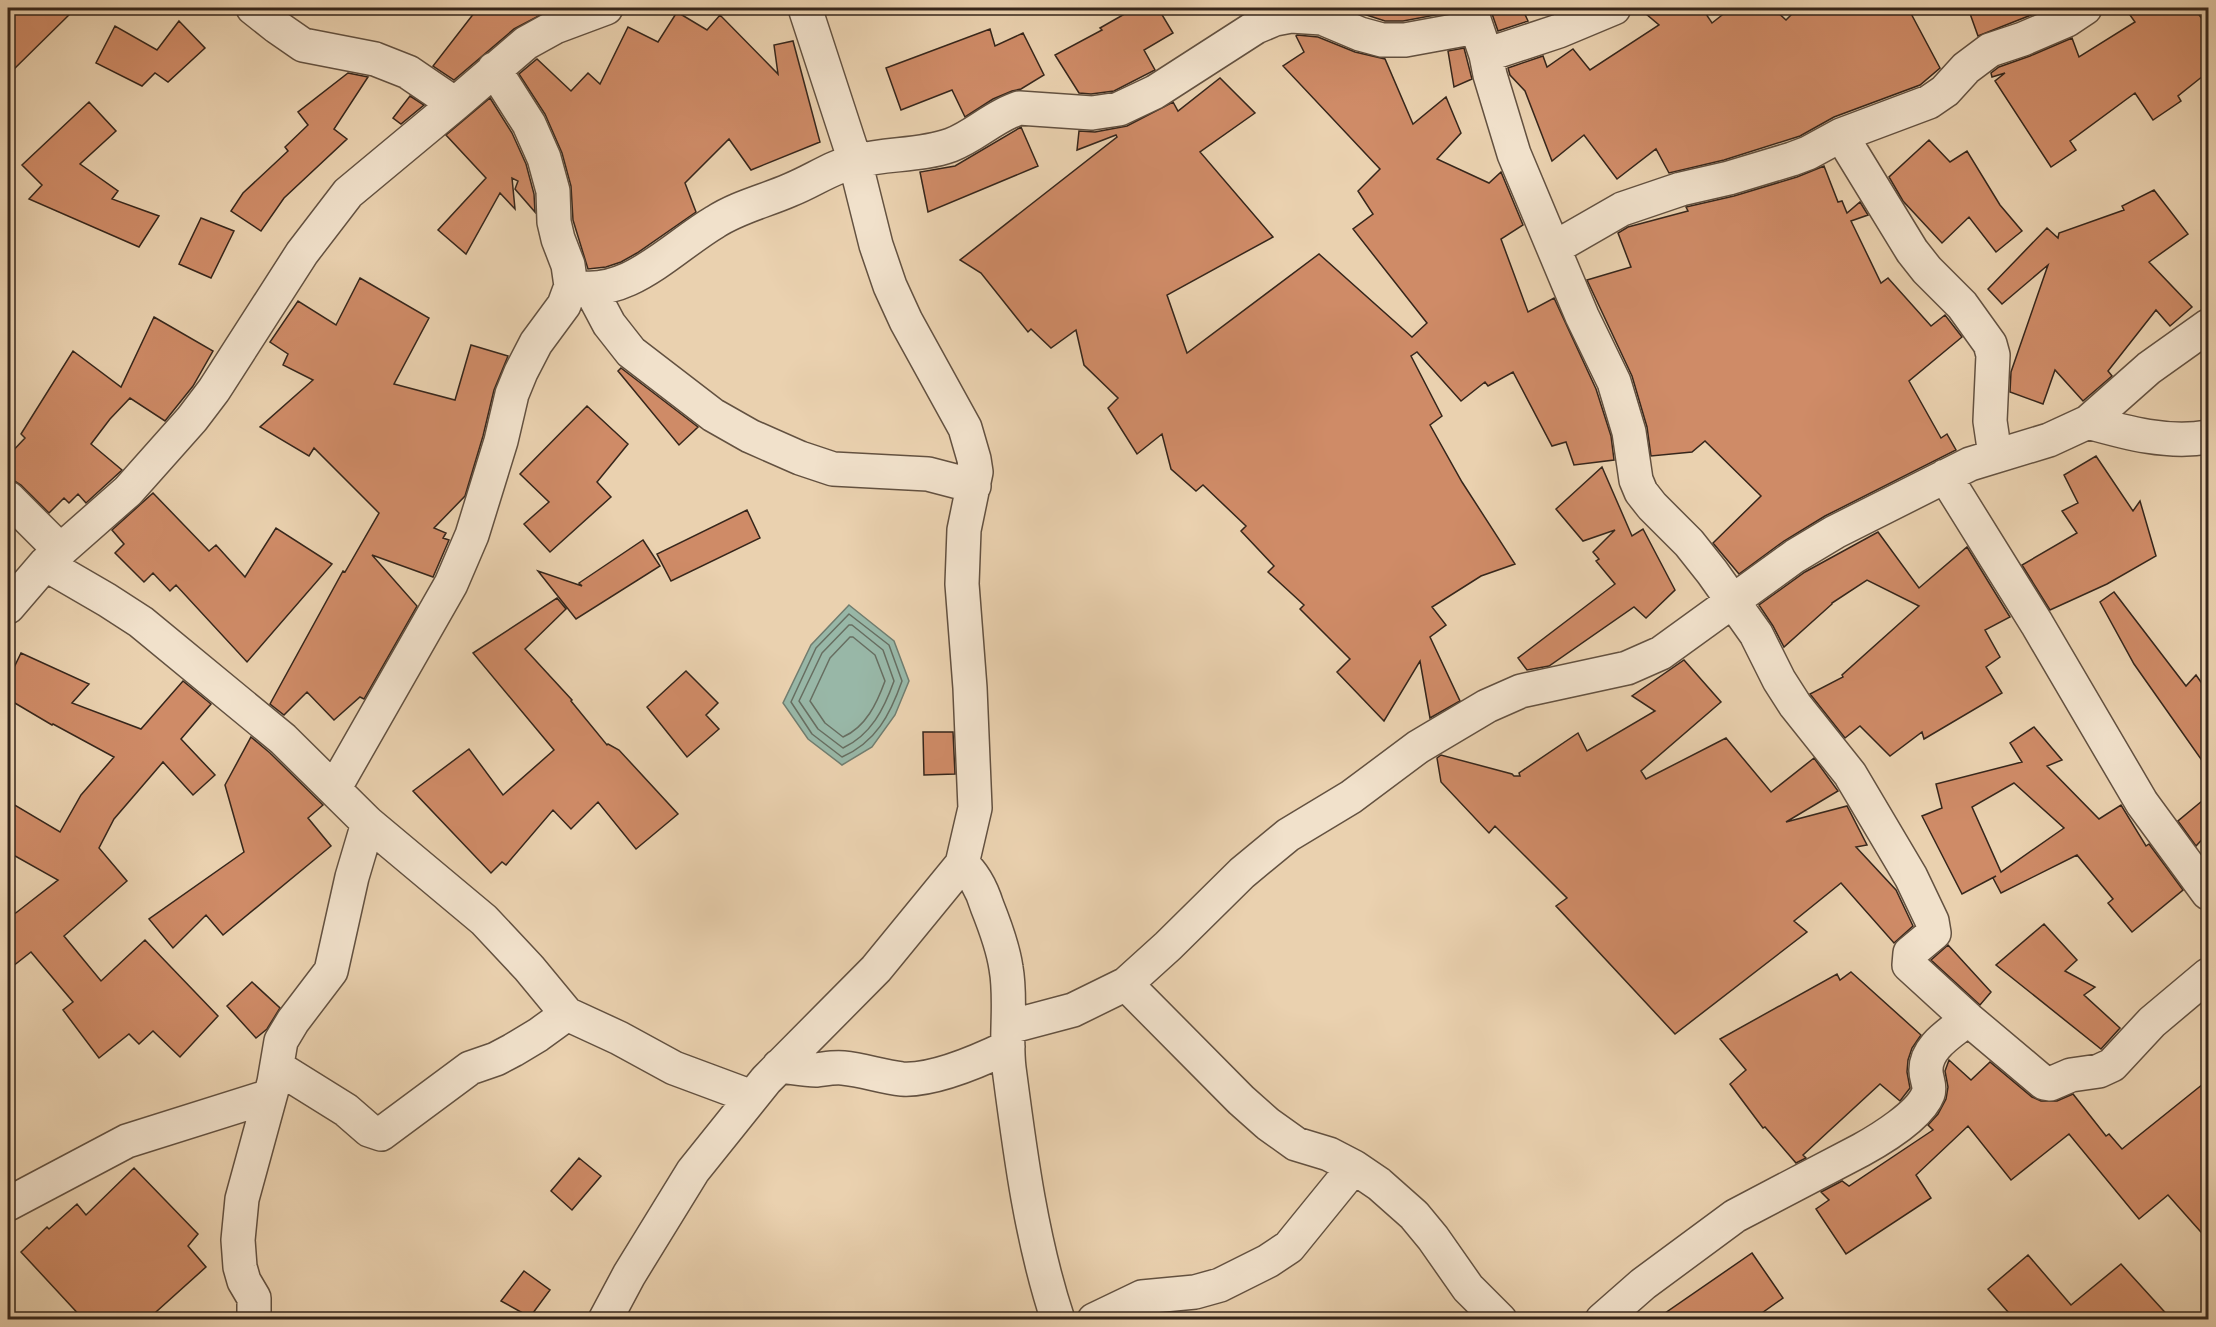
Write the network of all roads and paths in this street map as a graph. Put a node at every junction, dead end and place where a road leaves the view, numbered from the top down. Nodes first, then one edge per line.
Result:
1 (253, 8) edge
2 (606, 8) edge
3 (805, 8) edge
4 (1614, 8) edge
5 (2085, 8) edge
6 (1477, 30) edge
7 (494, 69) junction
8 (455, 104) junction
9 (1841, 135) junction
10 (855, 161) junction
11 (1554, 248) junction
12 (581, 288) junction
13 (2208, 326) edge
14 (2088, 423) junction
15 (2208, 437) edge
16 (1995, 455) junction
17 (1945, 476) junction
18 (974, 486) junction
19 (8, 498) edge
20 (53, 557) junction
21 (1732, 600) junction
22 (8, 607) edge
23 (334, 789) junction
24 (368, 823) junction
25 (962, 864) junction
26 (2208, 894) edge
27 (2208, 975) edge
28 (1126, 984) junction
29 (567, 1014) junction
30 (1968, 1019) junction
31 (1009, 1037) junction
32 (779, 1066) junction
33 (273, 1081) junction
34 (752, 1097) junction
35 (1354, 1167) junction
36 (8, 1204) edge
37 (254, 1320) edge
38 (605, 1320) edge
39 (1058, 1320) edge
40 (1094, 1320) edge
41 (1500, 1320) edge
42 (1602, 1320) edge

1 - 8 street
2 - 7 street
3 - 10 street
4 - 6 street
5 - 9 street
6 - 10 street
6 - 11 street
7 - 8 street
7 - 12 street
8 - 20 street
9 - 11 street
9 - 16 street
10 - 12 street
10 - 18 street
11 - 21 street
12 - 18 street
12 - 23 street
13 - 14 street
14 - 15 street
14 - 16 street
16 - 17 street
17 - 21 street
17 - 26 street
18 - 25 street
19 - 20 street
20 - 22 street
20 - 23 street
21 - 28 street
21 - 30 street
23 - 24 street
24 - 29 street
24 - 33 street
25 - 31 street
25 - 32 street
27 - 30 street
28 - 31 street
28 - 35 street
29 - 33 street
29 - 34 street
30 - 42 street
31 - 32 street
31 - 39 street
32 - 34 street
33 - 36 street
33 - 37 street
34 - 38 street
35 - 40 street
35 - 41 street

